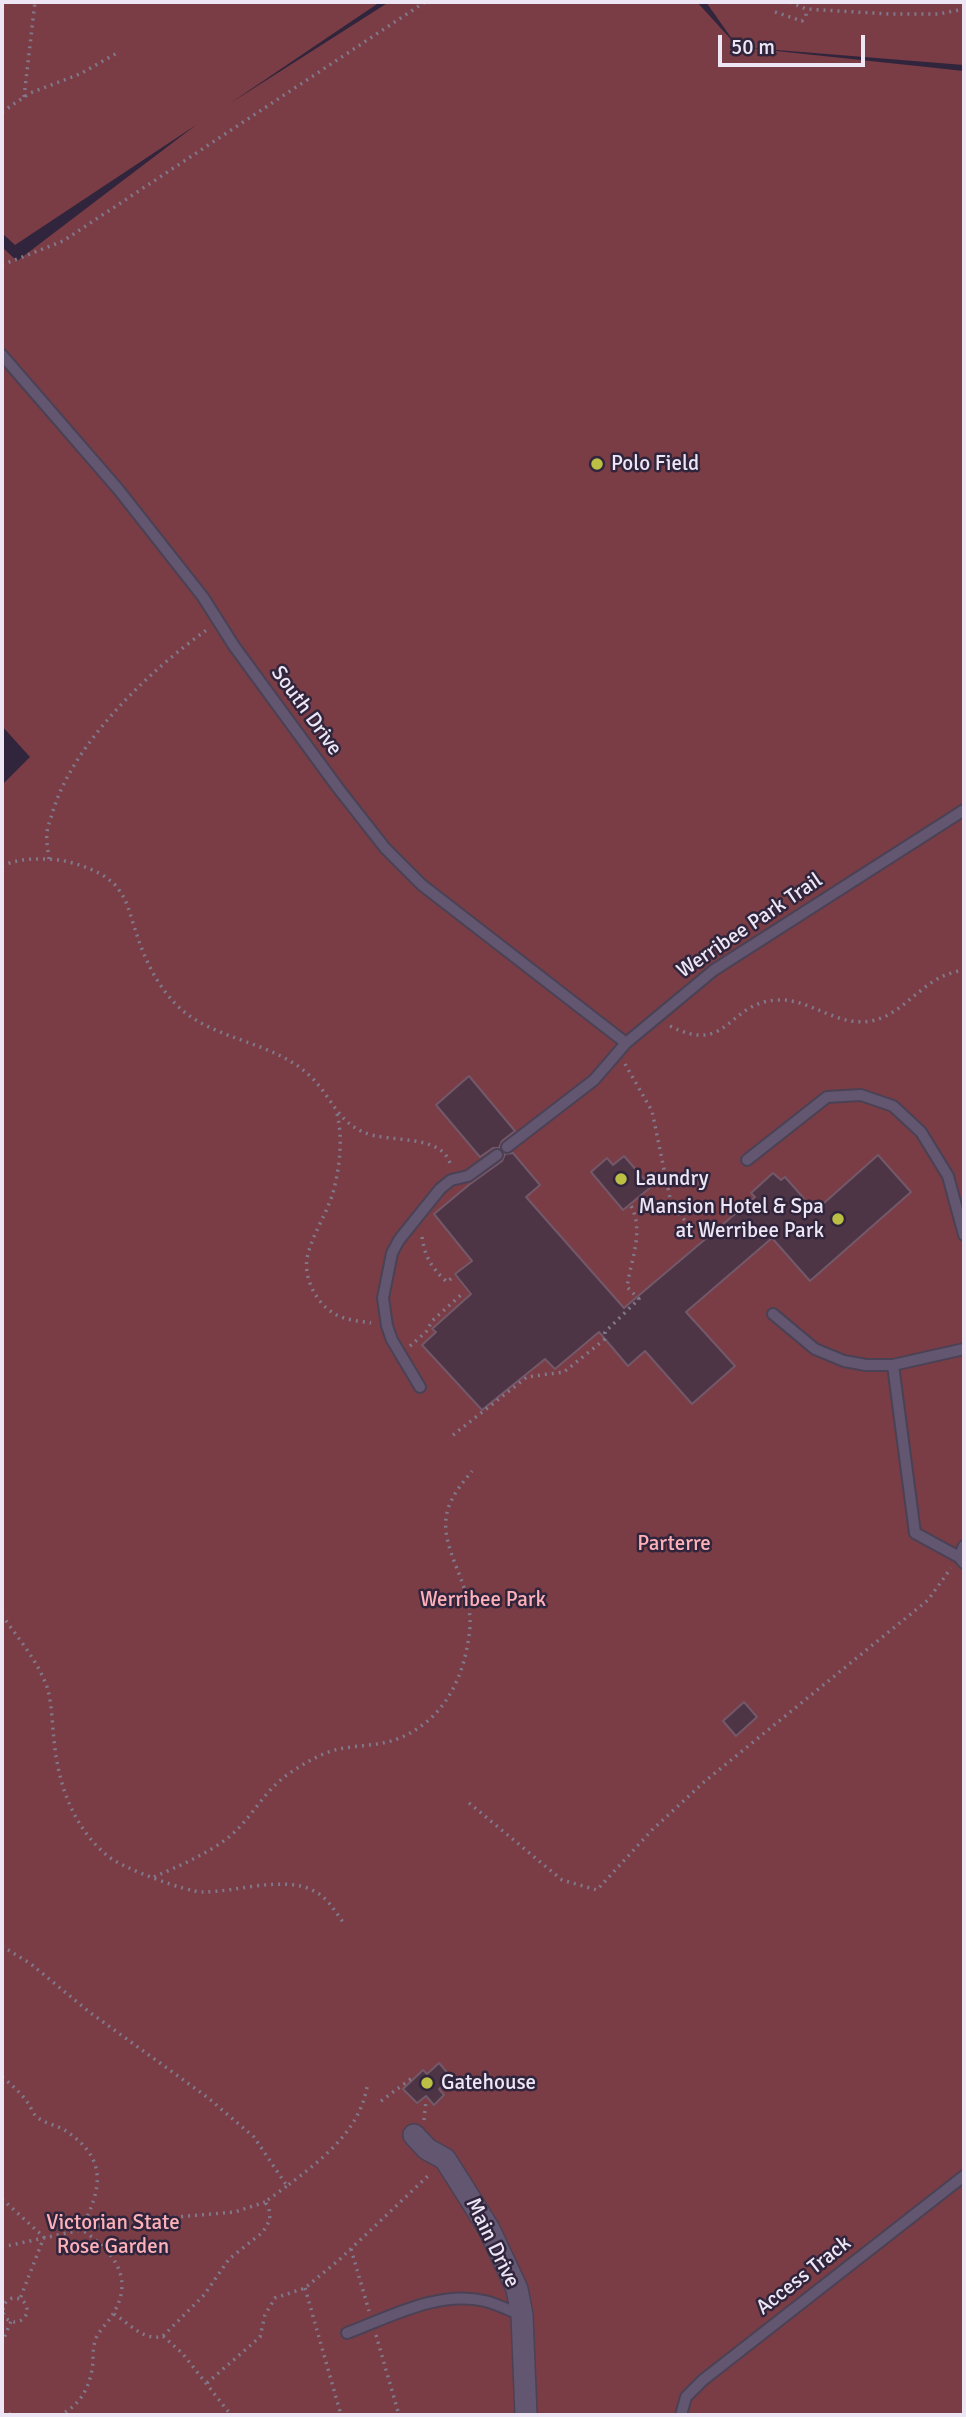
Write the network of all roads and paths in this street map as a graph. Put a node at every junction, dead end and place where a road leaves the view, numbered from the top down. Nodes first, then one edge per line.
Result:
1 (35, 2) edge
2 (425, 2) edge
3 (790, 2) edge
4 (806, 9) junction
5 (964, 9) edge
6 (775, 12) dead end
7 (117, 53) dead end
8 (24, 97) junction
9 (2, 112) edge
10 (2, 265) edge
11 (2, 355) edge
12 (219, 621) junction
13 (964, 810) edge
14 (49, 859) junction
15 (2, 866) edge
16 (964, 969) edge
17 (656, 1018) junction
18 (626, 1043) junction
19 (618, 1054) junction
20 (336, 1112) junction
21 (507, 1146) dead end
22 (497, 1154) dead end
23 (747, 1160) dead end
24 (451, 1180) junction
25 (630, 1204) dead end
26 (424, 1207) junction
27 (686, 1222) dead end
28 (964, 1235) edge
29 (452, 1278) dead end
30 (463, 1293) dead end
31 (773, 1314) dead end
32 (381, 1325) dead end
33 (964, 1349) edge
34 (401, 1354) junction
35 (893, 1365) junction
36 (420, 1387) dead end
37 (453, 1435) dead end
38 (472, 1471) dead end
39 (964, 1546) edge
40 (961, 1560) edge
41 (2, 1615) edge
42 (469, 1803) dead end
43 (154, 1877) junction
44 (343, 1922) dead end
45 (2, 1946) edge
46 (2, 2077) edge
47 (412, 2078) dead end
48 (367, 2087) dead end
49 (381, 2101) dead end
50 (414, 2135) dead end
51 (445, 2160) junction
52 (964, 2176) edge
53 (287, 2186) junction
54 (2, 2199) edge
55 (265, 2202) junction
56 (81, 2229) junction
57 (44, 2237) junction
58 (2, 2247) edge
59 (305, 2288) junction
60 (20, 2298) junction
61 (114, 2314) junction
62 (522, 2315) junction
63 (11, 2321) junction
64 (347, 2333) dead end
65 (163, 2336) junction
66 (2, 2343) edge
67 (207, 2383) junction
68 (2, 2412) edge
69 (12, 2415) edge
70 (60, 2415) edge
71 (231, 2415) edge
72 (341, 2415) edge
73 (526, 2415) edge
74 (681, 2415) edge

1 - 8 path
2 - 10 path
3 - 4 path
4 - 5 path
4 - 6 path
7 - 8 path
8 - 9 path
11 - 12 lane, South Drive
12 - 14 path
12 - 18 lane, South Drive
13 - 17 lane, Werribee Park Trail
14 - 15 path
14 - 20 path
16 - 17 path
17 - 18 lane, Werribee Park Trail
18 - 19 lane, Werribee Park Trail
19 - 21 lane, Werribee Park Trail
19 - 27 path
20 - 24 path
20 - 32 path
22 - 24 lane
23 - 28 lane
24 - 26 lane
25 - 37 path
26 - 29 path
26 - 34 lane
30 - 34 path
31 - 35 lane
33 - 35 lane
34 - 36 lane
35 - 40 lane
38 - 43 path
39 - 40 lane
40 - 42 path
41 - 43 path
43 - 44 path
45 - 53 path
46 - 56 path
47 - 49 path
48 - 53 path
50 - 51 street, Main Drive
51 - 59 path
51 - 62 street, Main Drive
52 - 74 lane, Access Track
53 - 55 path
54 - 57 path
55 - 56 path
55 - 65 path
56 - 57 path
56 - 61 path
57 - 58 path
57 - 60 path
59 - 67 path
59 - 72 path
60 - 63 path
60 - 63 path
61 - 65 path
61 - 70 path
62 - 64 lane
62 - 73 street, Main Drive
63 - 66 path
65 - 67 path
67 - 71 path
68 - 69 path

